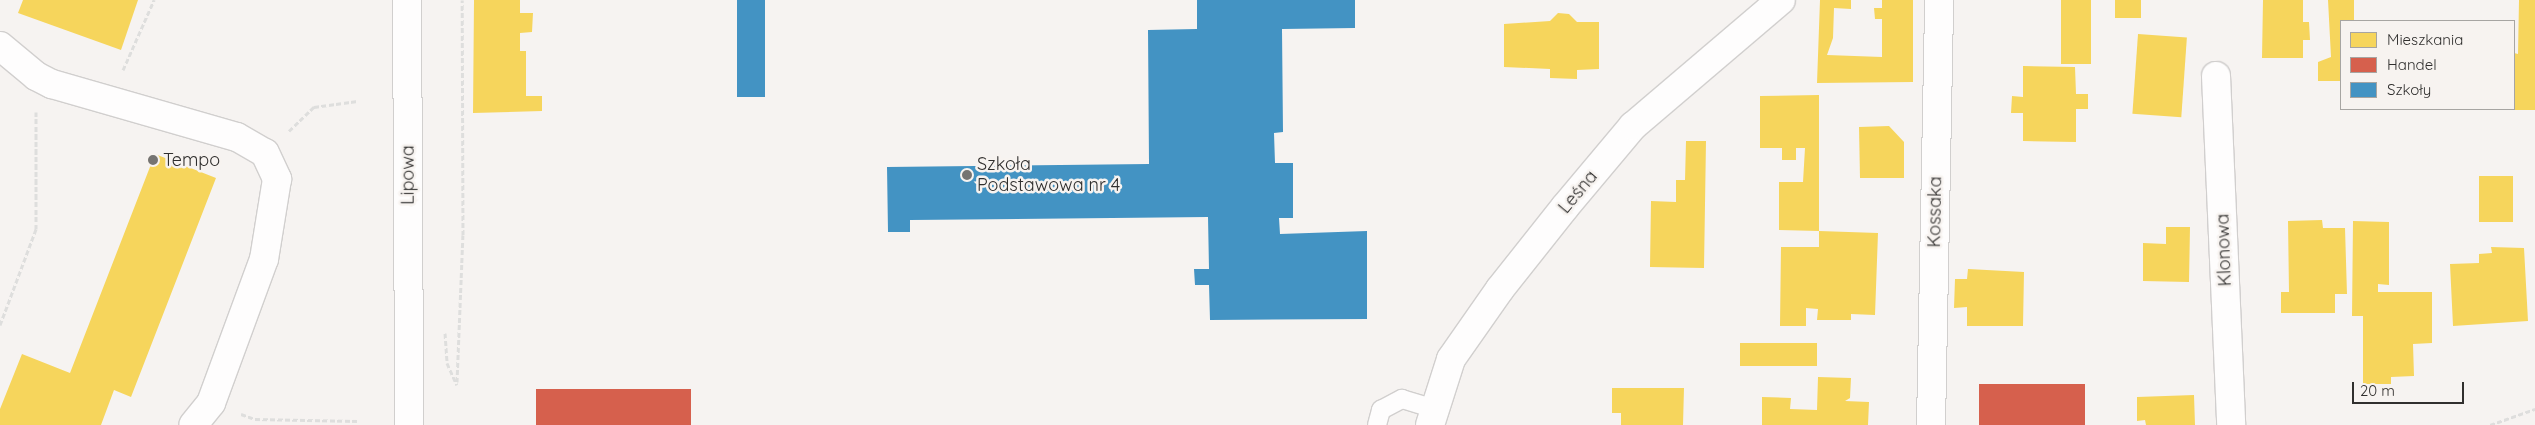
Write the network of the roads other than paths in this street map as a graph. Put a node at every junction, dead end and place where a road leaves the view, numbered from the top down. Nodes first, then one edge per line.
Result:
1 (408, 0) edge
2 (1781, 0) edge
3 (1939, 0) edge
4 (0, 46) edge
5 (2216, 76) dead end
6 (409, 350) junction
7 (1433, 417) edge
8 (193, 425) edge
9 (409, 425) edge
10 (418, 425) edge
11 (1377, 425) edge
12 (1931, 425) edge
13 (2231, 425) edge

1 - 6 street, Lipowa
2 - 7 street, Leśna
3 - 12 street, Kossaka
4 - 8 street
5 - 13 street, Klonowa
6 - 9 street, Lipowa
6 - 10 street, Lipowa
7 - 11 lane

